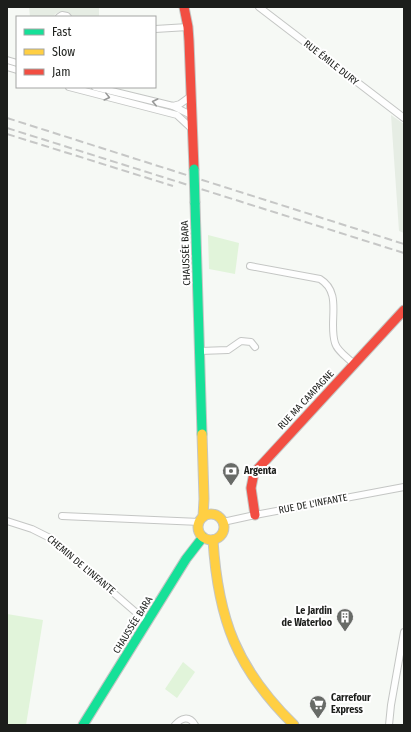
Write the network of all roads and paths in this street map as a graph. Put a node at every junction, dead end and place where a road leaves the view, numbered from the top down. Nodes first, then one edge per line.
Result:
1 (184, 7) edge
2 (259, 7) edge
3 (188, 27) junction
4 (156, 29) edge
5 (73, 88) edge
6 (99, 88) edge
7 (191, 96) junction
8 (173, 106) junction
9 (191, 115) junction
10 (404, 118) edge
11 (191, 128) junction
12 (250, 266) dead end
13 (404, 310) edge
14 (255, 347) dead end
15 (200, 351) junction
16 (354, 364) junction
17 (404, 487) edge
18 (204, 499) junction
19 (212, 514) junction
20 (255, 515) junction
21 (62, 516) dead end
22 (201, 520) junction
23 (7, 521) edge
24 (223, 522) junction
25 (203, 537) junction
26 (213, 540) junction
27 (148, 622) junction
28 (404, 632) edge
29 (83, 725) edge
30 (174, 725) edge
31 (195, 725) edge
32 (294, 725) edge
33 (390, 725) edge

1 - 3 main road, CHAUSSÉE BARA
2 - 10 street, RUE ÉMILE DURY
3 - 4 street
3 - 7 main road, CHAUSSÉE BARA
5 -> 11 street
8 -> 6 street
7 - 8 street
7 - 9 main road, CHAUSSÉE BARA
8 - 9 street
9 - 11 main road, CHAUSSÉE BARA
11 - 15 main road, CHAUSSÉE BARA, bridge
12 - 16 street
13 - 16 main road, RUE MA CAMPAGNE
14 - 15 street
15 - 18 main road, CHAUSSÉE BARA
16 - 20 main road, RUE MA CAMPAGNE
17 - 20 street, RUE DE L'INFANTE
18 - 19 main road, CHAUSSÉE BARA
18 - 22 main road, CHAUSSÉE BARA
19 - 22 main road
19 - 24 main road
20 - 24 street, RUE DE L'INFANTE
21 - 22 street
22 - 25 main road
23 - 27 street, CHEMIN DE L'INFANTE
24 - 26 main road
25 - 26 main road
25 - 27 main road, CHAUSSÉE BARA
26 - 32 main road
27 - 29 main road, CHAUSSÉE BARA
28 - 33 street
30 - 31 street

